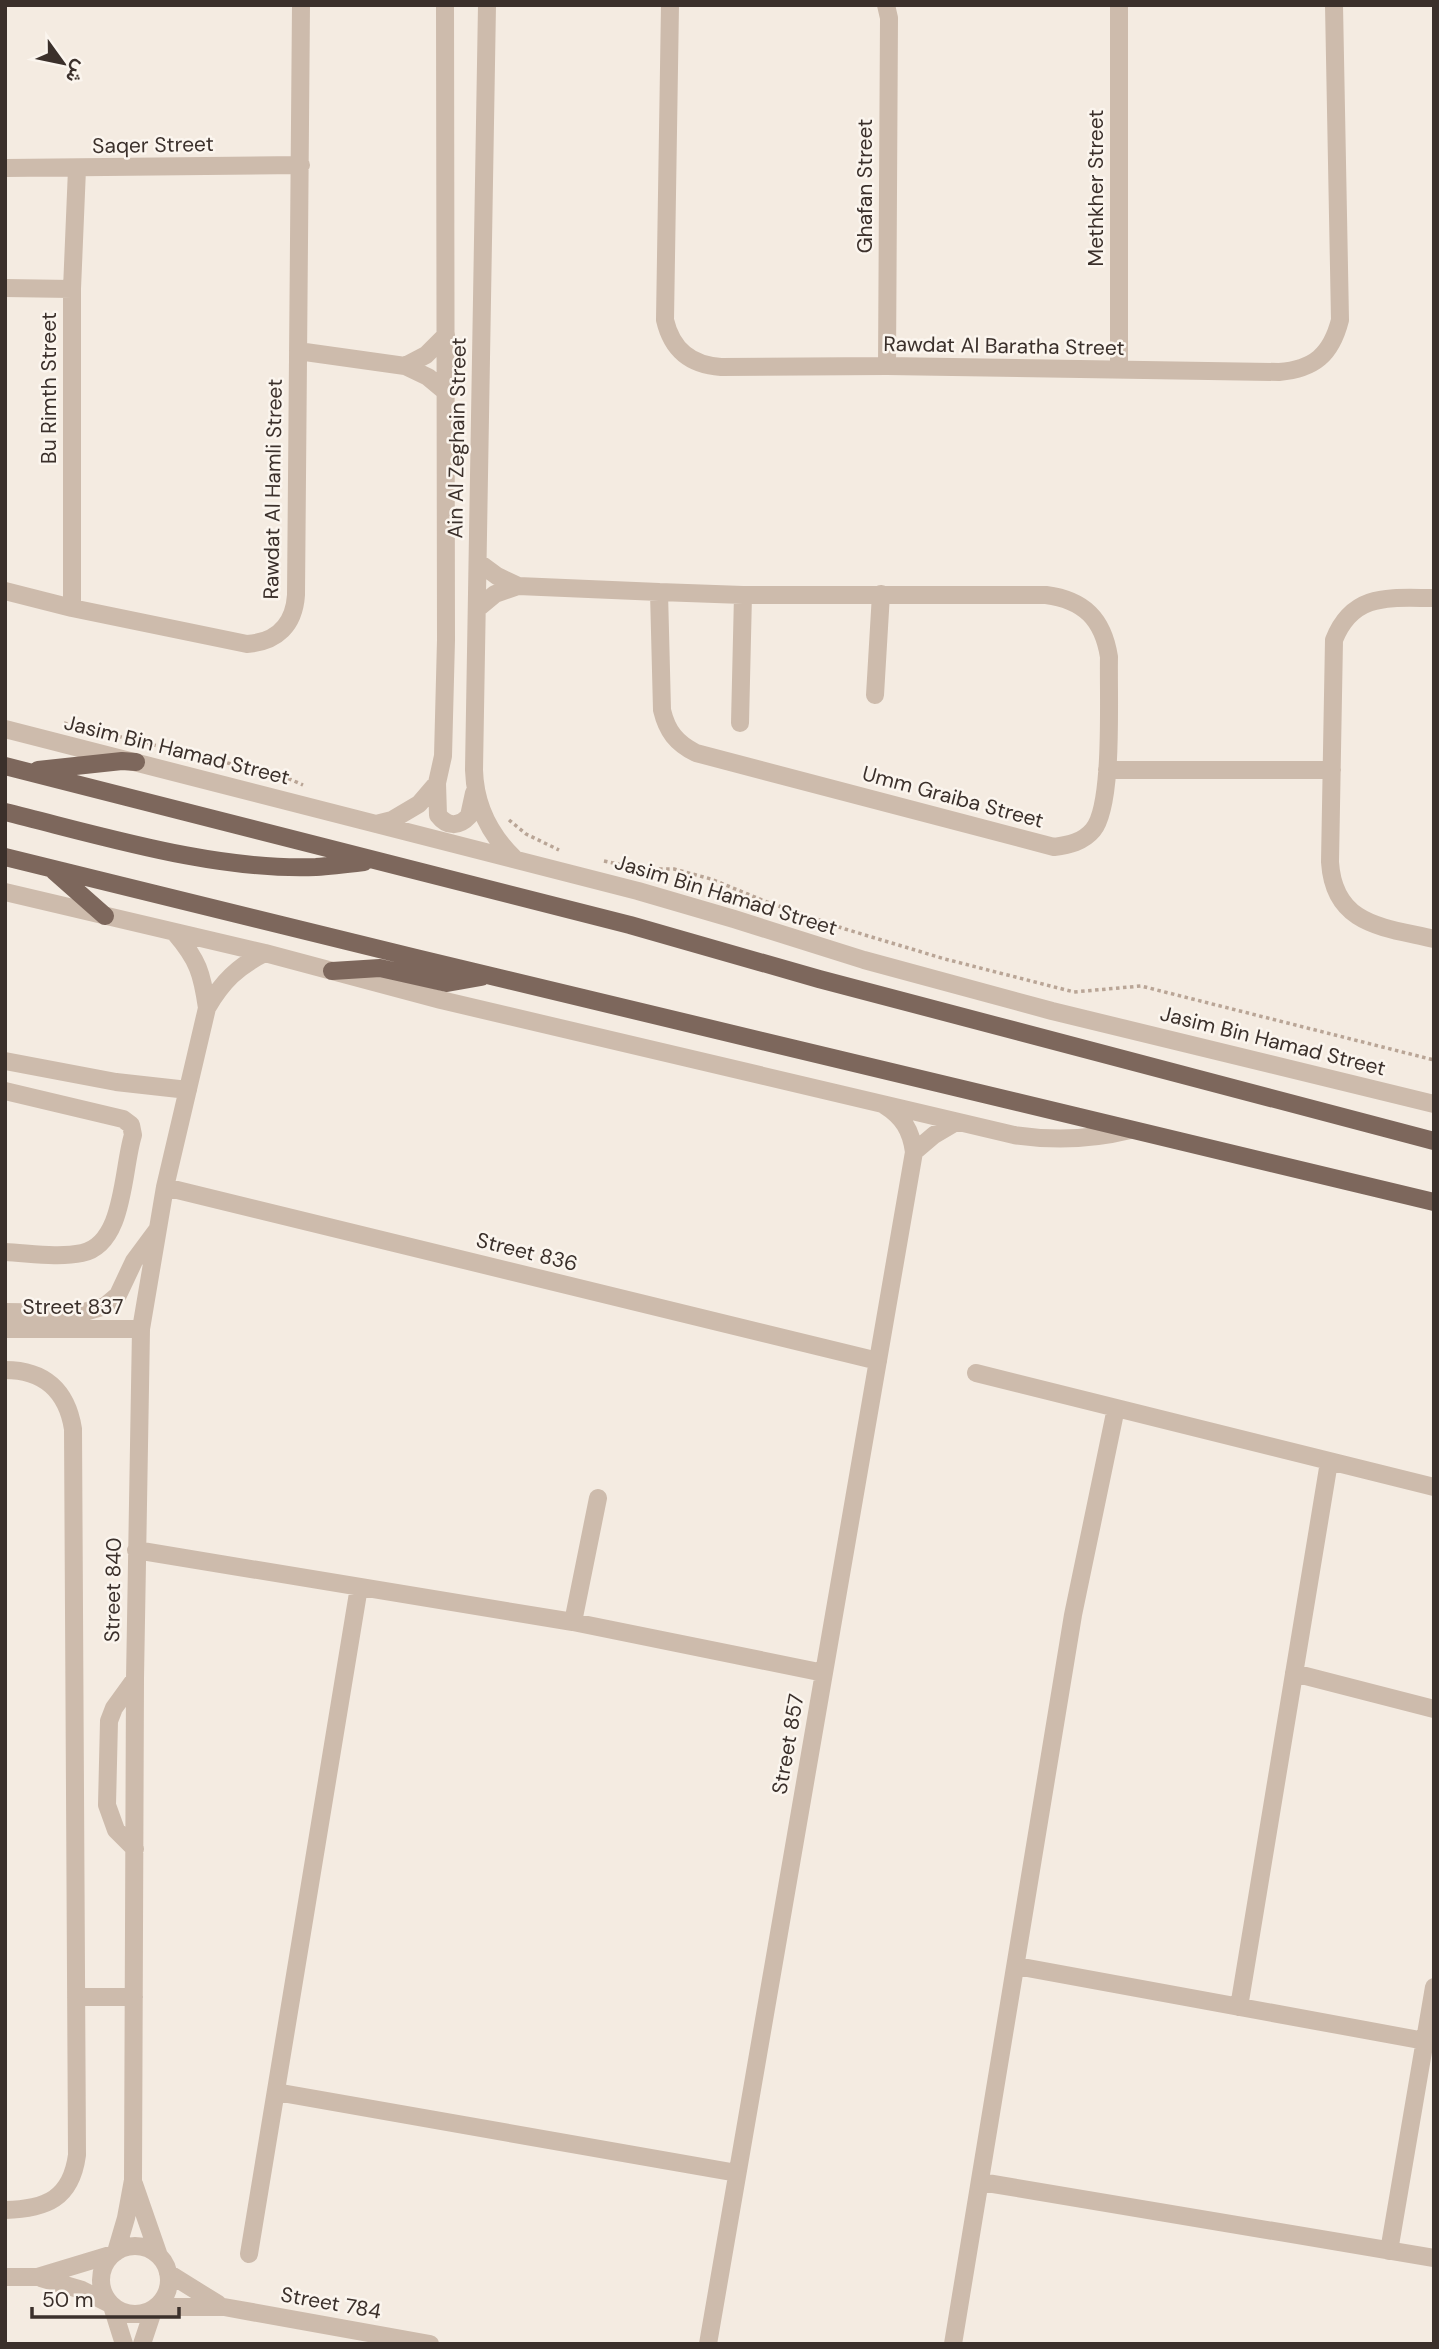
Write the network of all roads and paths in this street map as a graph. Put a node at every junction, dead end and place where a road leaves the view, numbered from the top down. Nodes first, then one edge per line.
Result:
1 (301, 5) edge
2 (445, 5) edge
3 (487, 5) edge
4 (670, 5) edge
5 (886, 5) edge
6 (1119, 5) edge
7 (1334, 5) edge
8 (300, 166) junction
9 (5, 168) edge
10 (77, 169) junction
11 (5, 288) edge
12 (72, 289) junction
13 (446, 335) junction
14 (298, 351) junction
15 (405, 366) junction
16 (887, 366) junction
17 (1119, 370) junction
18 (446, 392) junction
19 (478, 562) junction
20 (518, 586) junction
21 (5, 592) edge
22 (659, 592) junction
23 (881, 594) junction
24 (743, 595) junction
25 (1434, 598) edge
26 (72, 608) junction
27 (477, 609) junction
28 (875, 695) dead end
29 (58, 722) dead end
30 (740, 723) dead end
31 (5, 729) edge
32 (136, 762) junction
33 (5, 766) edge
34 (1107, 770) junction
35 (1332, 770) junction
36 (27, 772) junction
37 (437, 783) junction
38 (307, 787) dead end
39 (475, 789) junction
40 (504, 811) dead end
41 (5, 812) edge
42 (376, 824) junction
43 (570, 853) dead end
44 (5, 857) edge
45 (515, 859) junction
46 (593, 859) dead end
47 (378, 861) junction
48 (51, 868) junction
49 (5, 892) edge
50 (105, 916) junction
51 (175, 933) junction
52 (1434, 939) edge
53 (265, 953) junction
54 (332, 971) junction
55 (490, 976) junction
56 (206, 1007) junction
57 (1434, 1060) edge
58 (5, 1061) edge
59 (188, 1090) junction
60 (5, 1091) edge
61 (1434, 1104) edge
62 (884, 1105) junction
63 (956, 1122) junction
64 (1129, 1130) junction
65 (1434, 1141) edge
66 (914, 1152) junction
67 (165, 1187) junction
68 (1434, 1202) edge
69 (157, 1230) junction
70 (5, 1252) edge
71 (5, 1312) edge
72 (5, 1329) edge
73 (141, 1329) junction
74 (878, 1361) junction
75 (5, 1370) edge
76 (976, 1373) dead end
77 (1116, 1408) junction
78 (1329, 1462) junction
79 (1434, 1487) edge
80 (598, 1498) dead end
81 (136, 1550) junction
82 (359, 1587) junction
83 (573, 1622) junction
84 (824, 1673) junction
85 (1294, 1673) junction
86 (135, 1679) junction
87 (1434, 1709) edge
88 (107, 1805) junction
89 (75, 1806) junction
90 (135, 1849) junction
91 (1017, 1966) junction
92 (1434, 1987) edge
93 (76, 1997) junction
94 (134, 1997) junction
95 (1239, 2007) junction
96 (1425, 2040) junction
97 (276, 2092) junction
98 (737, 2173) junction
99 (133, 2180) junction
100 (981, 2182) junction
101 (5, 2210) edge
102 (1389, 2251) junction
103 (114, 2253) junction
104 (249, 2254) dead end
105 (159, 2256) junction
106 (1434, 2258) edge
107 (168, 2273) junction
108 (5, 2277) edge
109 (37, 2277) junction
110 (111, 2305) junction
111 (155, 2307) junction
112 (224, 2307) junction
113 (342, 2336) edge
114 (124, 2344) edge
115 (142, 2344) edge
116 (430, 2344) edge
117 (708, 2344) edge
118 (953, 2344) edge

1 - 8 street, Rawdat Al Hamli Street
2 - 13 street, Ain Al Zeghain Street
3 - 19 street, Ain Al Zeghain Street
4 - 16 street, Rawdat Al Baratha Street
5 - 16 street, Ghafan Street
6 - 17 street, Methkher Street
7 - 17 street, Rawdat Al Baratha Street
8 - 10 street, Saqer Street
8 - 14 street, Rawdat Al Hamli Street
9 - 10 street, Saqer Street
10 - 12 street, Bu Rimth Street
11 - 12 street
12 - 26 street, Bu Rimth Street
13 - 15 street
13 - 18 street, Ain Al Zeghain Street
14 - 15 street, Rawdat Al Hamli Street
14 - 26 street, Rawdat Al Hamli Street
15 - 18 street, Rawdat Al Hamli Street
16 - 17 street, Rawdat Al Baratha Street
18 - 37 street, Ain Al Zeghain Street
19 - 20 street, Umm Graiba Street
19 - 27 street, Ain Al Zeghain Street
20 - 22 street, Umm Graiba Street
20 - 27 street, Umm Graiba Street
21 - 26 street, Rawdat Al Hamli Street
22 - 24 street, Umm Graiba Street
22 - 34 street, Umm Graiba Street
23 - 24 street, Umm Graiba Street
23 - 28 street
23 - 34 street, Umm Graiba Street
24 - 30 street
25 - 35 street
27 - 39 street, Ain Al Zeghain Street
29 - 38 path
31 - 32 street, Jasim Bin Hamad Street
32 - 36 main road
32 - 42 street, Jasim Bin Hamad Street
33 - 36 main road
34 - 35 street
35 - 52 street
36 - 47 main road
37 - 39 street, Ain Al Zeghain Street
37 - 42 street
39 - 45 street, Ain Al Zeghain Street
40 - 43 path
41 - 47 main road
42 - 45 street, Jasim Bin Hamad Street
44 - 48 main road
45 - 61 street, Jasim Bin Hamad Street
46 - 57 path
47 - 65 main road
48 - 50 main road
48 - 55 main road
49 - 50 street
50 - 51 street
51 - 53 street
51 - 56 street, Street 840
53 - 54 street
53 - 56 street, Street 840
54 - 55 main road
54 - 62 street
55 - 64 main road
56 - 59 street, Street 840
58 - 59 street
59 - 67 street, Street 840
60 - 70 street
62 - 63 street
62 - 66 street, Street 857
63 - 64 street
63 - 66 street
64 - 68 main road
66 - 74 street, Street 857
67 - 69 street, Street 840
67 - 74 street, Street 836
69 - 71 street, Street 837
69 - 73 street, Street 840
72 - 73 street, Street 837
73 - 81 street, Street 840
74 - 84 street, Street 857
75 - 89 street
76 - 77 street
77 - 78 street
77 - 91 street
78 - 79 street
78 - 85 street
80 - 83 street
81 - 82 street
81 - 86 street, Street 840
82 - 83 street
82 - 97 street
83 - 84 street
84 - 98 street, Street 857
85 - 87 street
85 - 95 street
86 - 88 street
86 - 90 street, Street 840
88 - 89 street
88 - 90 street
89 - 93 street
90 - 94 street, Street 840
91 - 95 street
91 - 100 street
92 - 96 street
93 - 94 street
93 - 101 street
94 - 99 street, Street 840
95 - 96 street
96 - 102 street
97 - 98 street
97 - 104 street
98 - 117 street, Street 857
99 - 103 street, Street 840
99 - 105 street, Street 840
100 - 102 street
100 - 118 street
102 - 106 street
103 - 105 street
103 - 109 street
103 - 110 street
105 - 107 street
107 - 111 street
107 - 112 street, Street 784
108 - 109 street
109 - 110 street
110 - 111 street
110 - 114 street
111 - 112 street, Street 784
111 - 115 street
112 - 113 street, Street 784
113 - 116 street, Street 784

